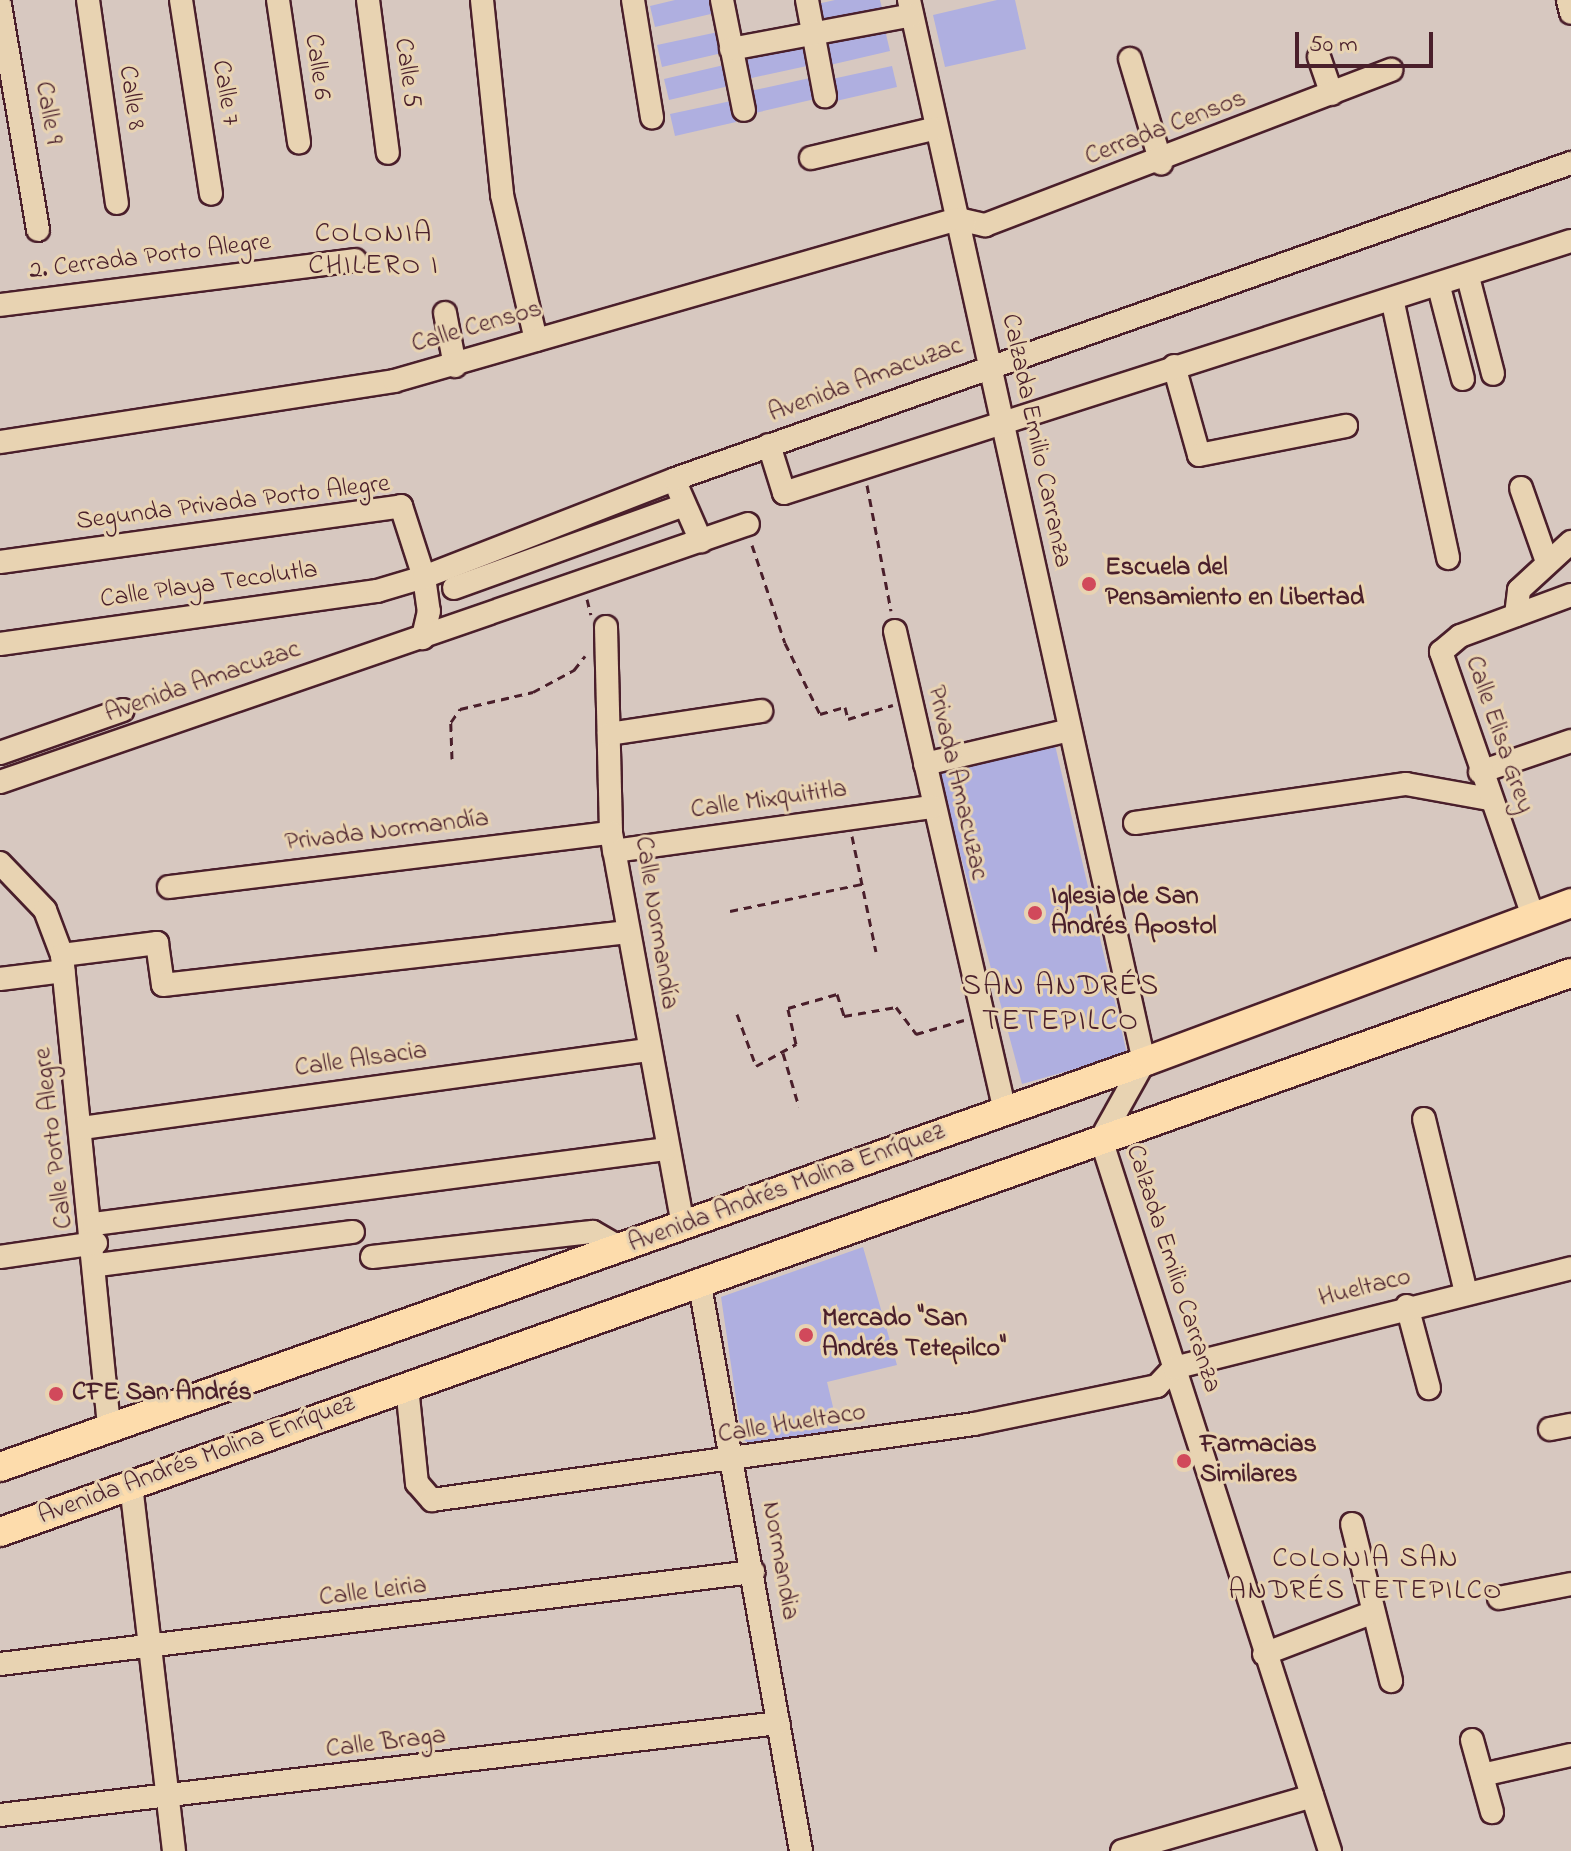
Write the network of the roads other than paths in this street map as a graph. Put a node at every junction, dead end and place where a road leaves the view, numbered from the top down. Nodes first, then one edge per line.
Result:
1 (88, 0) edge
2 (181, 0) edge
3 (278, 0) edge
4 (368, 0) edge
5 (482, 0) edge
6 (633, 0) edge
7 (722, 0) edge
8 (807, 0) edge
9 (1568, 0) edge
10 (0, 5) edge
11 (910, 8) edge
12 (1571, 13) edge
13 (813, 34) junction
14 (731, 49) junction
15 (1319, 57) dead end
16 (1130, 59) dead end
17 (1391, 70) dead end
18 (1332, 94) junction
19 (825, 96) dead end
20 (744, 110) dead end
21 (652, 117) dead end
22 (933, 129) junction
23 (299, 142) dead end
24 (388, 153) dead end
25 (811, 158) dead end
26 (1161, 163) junction
27 (1571, 163) edge
28 (211, 194) dead end
29 (117, 203) dead end
30 (958, 219) junction
31 (38, 230) dead end
32 (1571, 241) edge
33 (355, 260) dead end
34 (1468, 277) junction
35 (1439, 287) junction
36 (1393, 303) junction
37 (0, 305) edge
38 (445, 313) dead end
39 (536, 340) junction
40 (455, 366) junction
41 (991, 366) junction
42 (1174, 366) junction
43 (1493, 374) dead end
44 (1463, 379) dead end
45 (1004, 419) junction
46 (1346, 426) dead end
47 (0, 442) edge
48 (769, 445) junction
49 (675, 479) junction
50 (1521, 488) dead end
51 (684, 505) junction
52 (748, 524) road end
53 (554, 525) junction
54 (701, 541) junction
55 (1571, 542) edge
56 (564, 547) junction
57 (1448, 558) dead end
58 (0, 562) edge
59 (1547, 562) junction
60 (424, 577) junction
61 (577, 582) junction
62 (454, 588) dead end
63 (1571, 595) edge
64 (1516, 615) junction
65 (597, 630) road end
66 (895, 631) road end
67 (423, 638) junction
68 (0, 644) edge
69 (123, 710) dead end
70 (761, 711) dead end
71 (1066, 731) junction
72 (609, 734) junction
73 (1571, 741) edge
74 (0, 753) edge
75 (925, 764) junction
76 (1480, 772) junction
77 (0, 782) edge
78 (1489, 799) junction
79 (933, 807) junction
80 (1135, 823) dead end
81 (612, 842) junction
82 (0, 863) edge
83 (169, 887) dead end
84 (1571, 903) edge
85 (1533, 916) junction
86 (628, 932) junction
87 (63, 963) junction
88 (1571, 973) edge
89 (0, 979) edge
90 (648, 1050) junction
91 (1144, 1062) junction
92 (1005, 1111) junction
93 (1424, 1119) dead end
94 (82, 1128) junction
95 (1101, 1139) junction
96 (667, 1149) junction
97 (683, 1225) junction
98 (353, 1232) dead end
99 (96, 1244) junction
100 (621, 1248) junction
101 (0, 1257) edge
102 (372, 1257) dead end
103 (1571, 1268) edge
104 (699, 1280) junction
105 (1466, 1292) junction
106 (1407, 1306) junction
107 (1174, 1368) junction
108 (407, 1387) junction
109 (1429, 1388) dead end
110 (109, 1428) junction
111 (733, 1463) junction
112 (0, 1467) edge
113 (131, 1485) junction
114 (1352, 1524) dead end
115 (0, 1532) edge
116 (753, 1572) junction
117 (1571, 1584) edge
118 (1499, 1598) dead end
119 (1369, 1614) junction
120 (147, 1651) junction
121 (1264, 1654) junction
122 (0, 1664) edge
123 (1391, 1681) dead end
124 (779, 1723) junction
125 (1472, 1740) dead end
126 (1571, 1755) edge
127 (1482, 1775) junction
128 (1312, 1796) junction
129 (167, 1799) junction
130 (1492, 1812) dead end
131 (0, 1815) edge
132 (1134, 1850) edge
133 (174, 1851) edge
134 (801, 1851) edge
135 (1330, 1851) edge

1 - 29 street, Calle 8
2 - 28 street, Calle 7
3 - 23 street, Calle 6
4 - 24 street, Calle 5
5 - 39 street
6 - 21 street
7 - 14 street
8 - 13 street
9 - 12 street
10 - 31 street, Calle 9
11 - 13 street
11 - 22 street, Calzada Emilio Carranza
13 - 14 street
13 - 19 street
14 - 20 street
15 - 18 street
16 - 26 street
17 - 18 street, Cerrada Censos
18 - 26 street, Cerrada Censos
22 - 25 street
22 - 30 street, Calzada Emilio Carranza
26 - 30 street, Cerrada Censos
27 - 41 street, Avenida Amacuzac
30 - 39 street, Calle Censos
30 - 41 street, Calzada Emilio Carranza
32 - 34 street
33 - 37 street, 2. Cerrada Porto Alegre
34 - 35 street
34 - 43 street
35 - 36 street
35 - 44 street
36 - 42 street
36 - 57 street
38 - 40 street
39 - 40 street, Calle Censos
40 - 47 street, Calle Censos
41 - 45 street, Calzada Emilio Carranza
41 - 48 street, Avenida Amacuzac
42 - 45 street
42 - 46 street
45 - 48 street
45 - 71 street, Calzada Emilio Carranza
48 - 49 street, Avenida Amacuzac
49 - 51 street
49 - 53 street, Avenida Amacuzac
50 - 59 street
51 - 54 street
51 - 56 street
52 - 54 street, Avenida Amacuzac
53 - 56 street
53 - 60 street, Avenida Amacuzac
54 - 61 street, Avenida Amacuzac
55 - 59 street
56 - 61 street
56 - 62 street
58 - 60 street, Segunda Privada Porto Alegre
59 - 64 street
60 - 67 street
60 - 68 street, Calle Playa Tecolutla
61 - 67 street, Avenida Amacuzac
63 - 64 street
64 - 76 street, Calle Elisa Grey
65 - 72 street, Calle Normandía
66 - 75 street, Privada Amacuzac
67 - 77 street, Avenida Amacuzac
69 - 74 street
70 - 72 street
71 - 75 street
71 - 91 street, Calzada Emilio Carranza
72 - 81 street, Calle Normandía
73 - 76 street
75 - 79 street, Privada Amacuzac
76 - 78 street, Calle Elisa Grey
78 - 80 street
78 - 85 street, Calle Elisa Grey
79 - 81 street, Calle Mixquititla
79 - 92 street, Privada Amacuzac
81 - 83 street, Privada Normandía
81 - 86 street, Calle Normandía
82 - 87 street, Calle Porto Alegre
84 - 85 main road, Avenida Andrés Molina Enríquez
85 - 91 main road, Avenida Andrés Molina Enríquez
86 - 87 street
86 - 90 street, Calle Normandía
87 - 89 street
87 - 94 street, Calle Porto Alegre
88 - 95 main road, Avenida Andrés Molina Enríquez
90 - 94 street, Calle Alsacia
90 - 96 street, Calle Normandía
91 - 92 main road, Avenida Andrés Molina Enríquez
91 - 95 street, Calzada Emilio Carranza
92 - 97 main road, Avenida Andrés Molina Enríquez
93 - 105 street
94 - 99 street, Calle Porto Alegre
95 - 104 main road, Avenida Andrés Molina Enríquez
95 - 107 street, Calzada Emilio Carranza
96 - 97 street, Calle Normandía
96 - 99 street
97 - 100 main road, Avenida Andrés Molina Enríquez
98 - 99 street
99 - 101 street
99 - 110 street, Calle Porto Alegre
100 - 102 street
100 - 110 main road, Avenida Andrés Molina Enríquez
103 - 105 street, Hueltaco
104 - 108 main road, Avenida Andrés Molina Enríquez
104 - 111 street, Normandia
105 - 106 street, Hueltaco
106 - 107 street, Hueltaco
106 - 109 street
107 - 111 street, Calle Hueltaco
107 - 121 street, Calzada Emilio Carranza
108 - 111 street, Calle Hueltaco
108 - 113 main road, Avenida Andrés Molina Enríquez
110 - 112 main road, Avenida Andrés Molina Enríquez
111 - 116 street, Normandia
113 - 115 main road, Avenida Andrés Molina Enríquez
113 - 120 street
114 - 119 street
116 - 120 street, Calle Leiria
116 - 124 street, Normandia
117 - 118 street
119 - 121 street
119 - 123 street
120 - 122 street, Calle Leiria
120 - 129 street
121 - 128 street, Calzada Emilio Carranza
124 - 129 street, Calle Braga
124 - 134 street, Normandia
125 - 127 street
126 - 127 street
127 - 130 street
128 - 132 street
128 - 135 street, Calzada Emilio Carranza
129 - 131 street, Calle Braga
129 - 133 street

